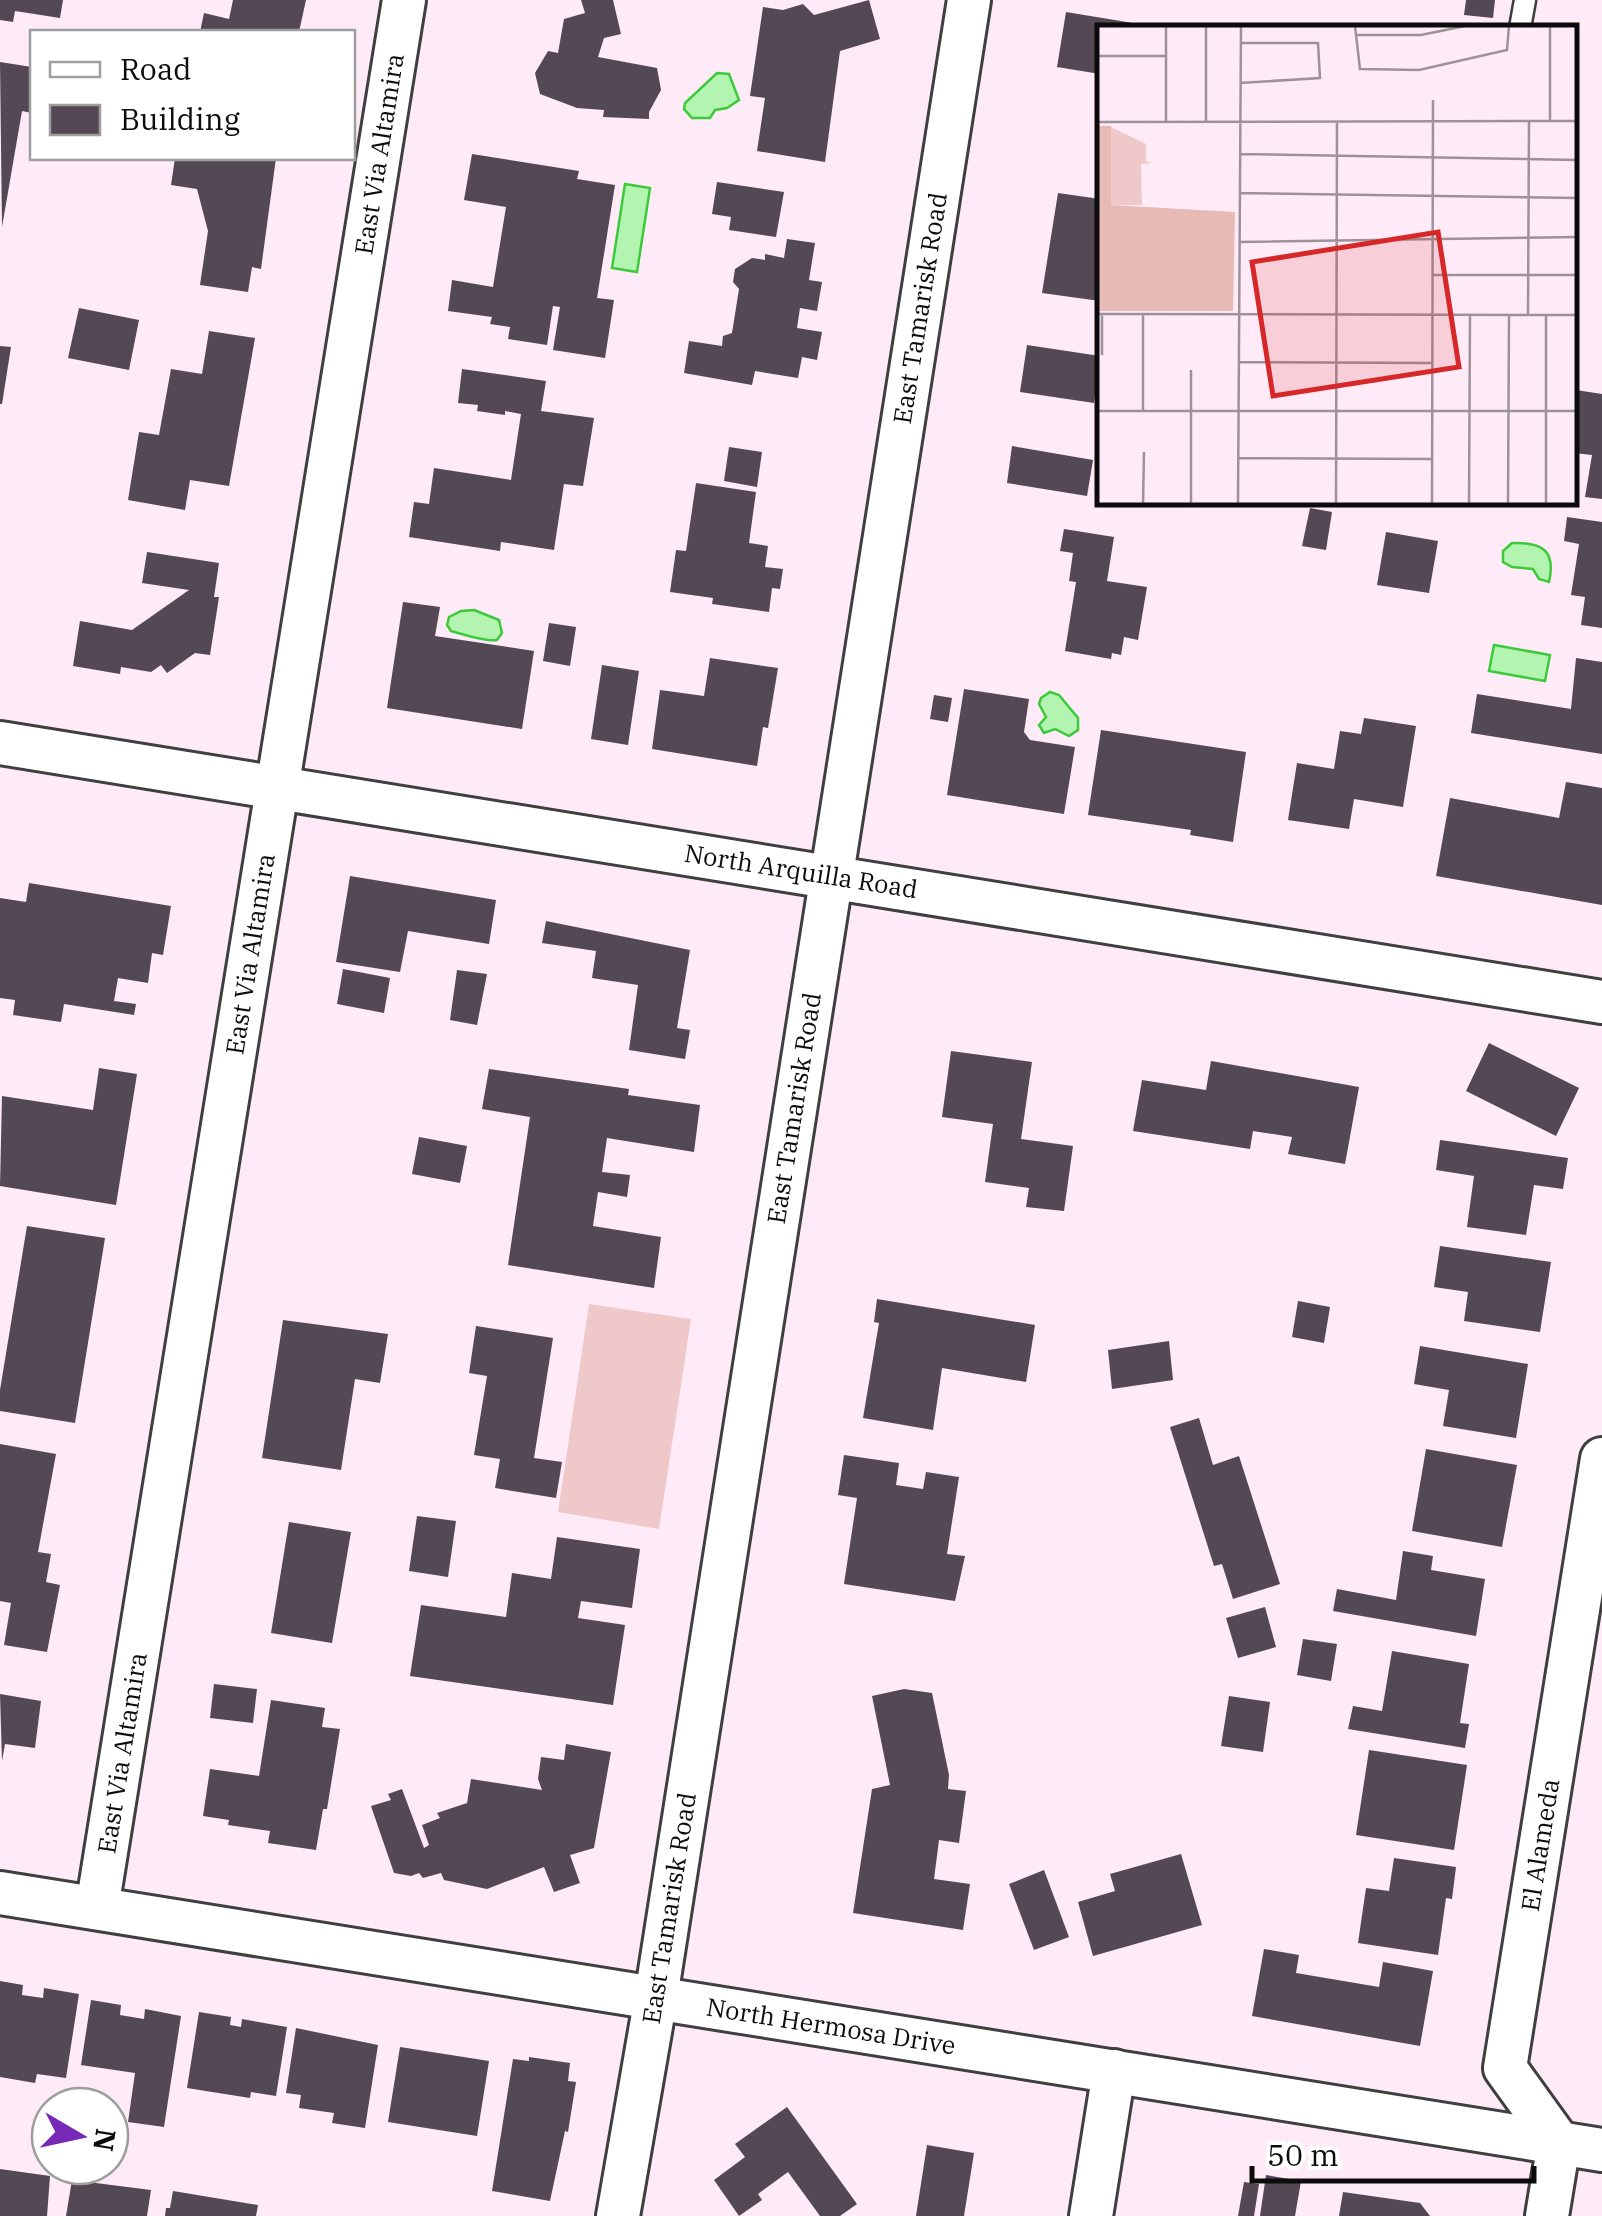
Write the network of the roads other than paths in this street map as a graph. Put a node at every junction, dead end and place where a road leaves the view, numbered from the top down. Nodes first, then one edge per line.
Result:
1 (404, 0) edge
2 (969, 0) edge
3 (1524, 0) edge
4 (1520, 25) edge
5 (0, 743) edge
6 (276, 786) junction
7 (831, 875) junction
8 (1602, 1002) edge
9 (1602, 1458) edge
10 (0, 1893) edge
11 (97, 1908) junction
12 (656, 1997) junction
13 (1114, 2071) junction
14 (1559, 2143) junction
15 (1602, 2150) edge
16 (618, 2216) edge
17 (1091, 2216) edge
18 (1547, 2216) edge

1 - 6 street, East Via Altamira
2 - 7 street, East Tamarisk Road
3 - 4 lane
5 - 6 street, North Arquilla Road
6 - 7 street, North Arquilla Road
6 - 11 street, East Via Altamira
7 - 8 street, North Arquilla Road
7 - 12 street, East Tamarisk Road
9 - 14 street, El Alameda
10 - 11 street, North Hermosa Drive
11 - 12 street, North Hermosa Drive
12 - 13 street, North Hermosa Drive
12 - 16 street, East Tamarisk Road
13 - 14 street, North Hermosa Drive
13 - 17 street
14 - 15 street, North Hermosa Drive
14 - 18 street

